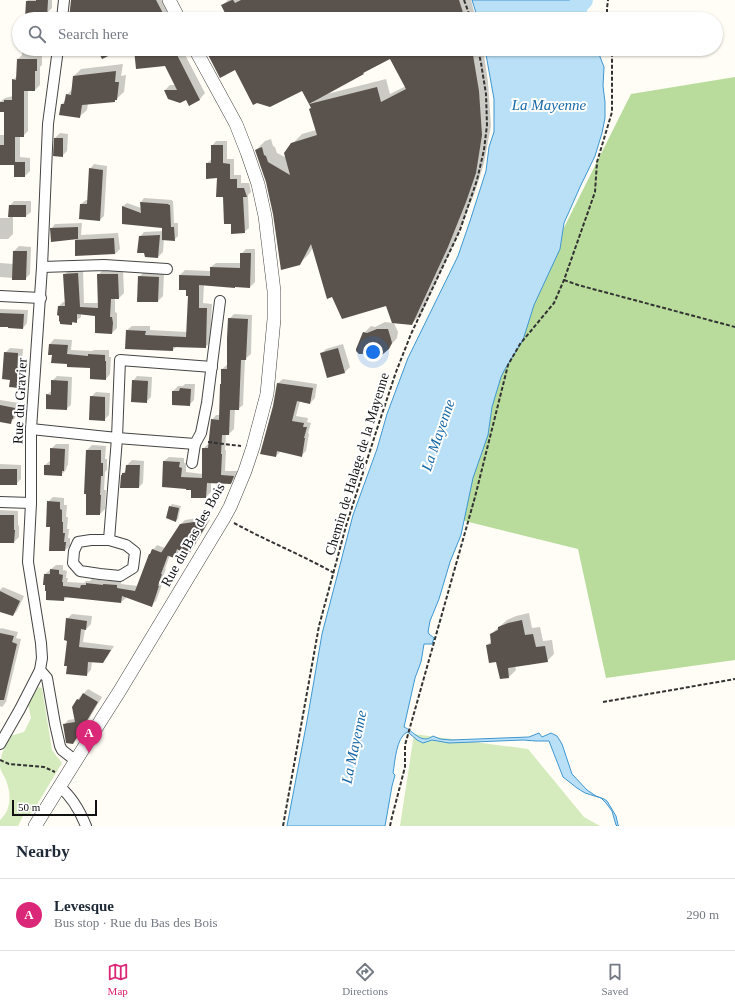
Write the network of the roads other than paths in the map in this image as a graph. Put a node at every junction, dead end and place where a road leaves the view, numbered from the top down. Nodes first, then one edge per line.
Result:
1 (64, 0) edge
2 (169, 0) edge
3 (63, 12) edge
4 (175, 12) edge
5 (57, 56) edge
6 (199, 56) edge
7 (42, 268) junction
8 (167, 269) dead end
9 (0, 296) edge
10 (41, 298) junction
11 (220, 301) dead end
12 (212, 367) junction
13 (31, 429) junction
14 (117, 438) junction
15 (196, 443) junction
16 (192, 463) dead end
17 (0, 502) edge
18 (31, 503) junction
19 (109, 540) junction
20 (40, 670) junction
21 (0, 744) edge
22 (76, 761) junction
23 (60, 787) junction
24 (35, 826) edge
25 (86, 826) edge

1 - 3 street
2 - 4 street
5 - 7 street, Rue du Gravier
6 - 22 street, Rue du Bas des Bois
7 - 8 street
7 - 10 street, Rue du Gravier
9 - 10 street
10 - 13 street, Rue du Gravier
11 - 12 street
12 - 14 street
12 - 15 street
13 - 14 street
13 - 18 street, Rue du Gravier
14 - 15 street
14 - 19 street
15 - 16 street
17 - 18 street
18 - 20 street, Rue du Gravier
19 - 19 street
20 - 21 street, Rue du Gravier
20 - 22 street
22 - 23 street, Rue du Bas des Bois
23 - 24 street, Rue du Bas des Bois
23 - 25 street

